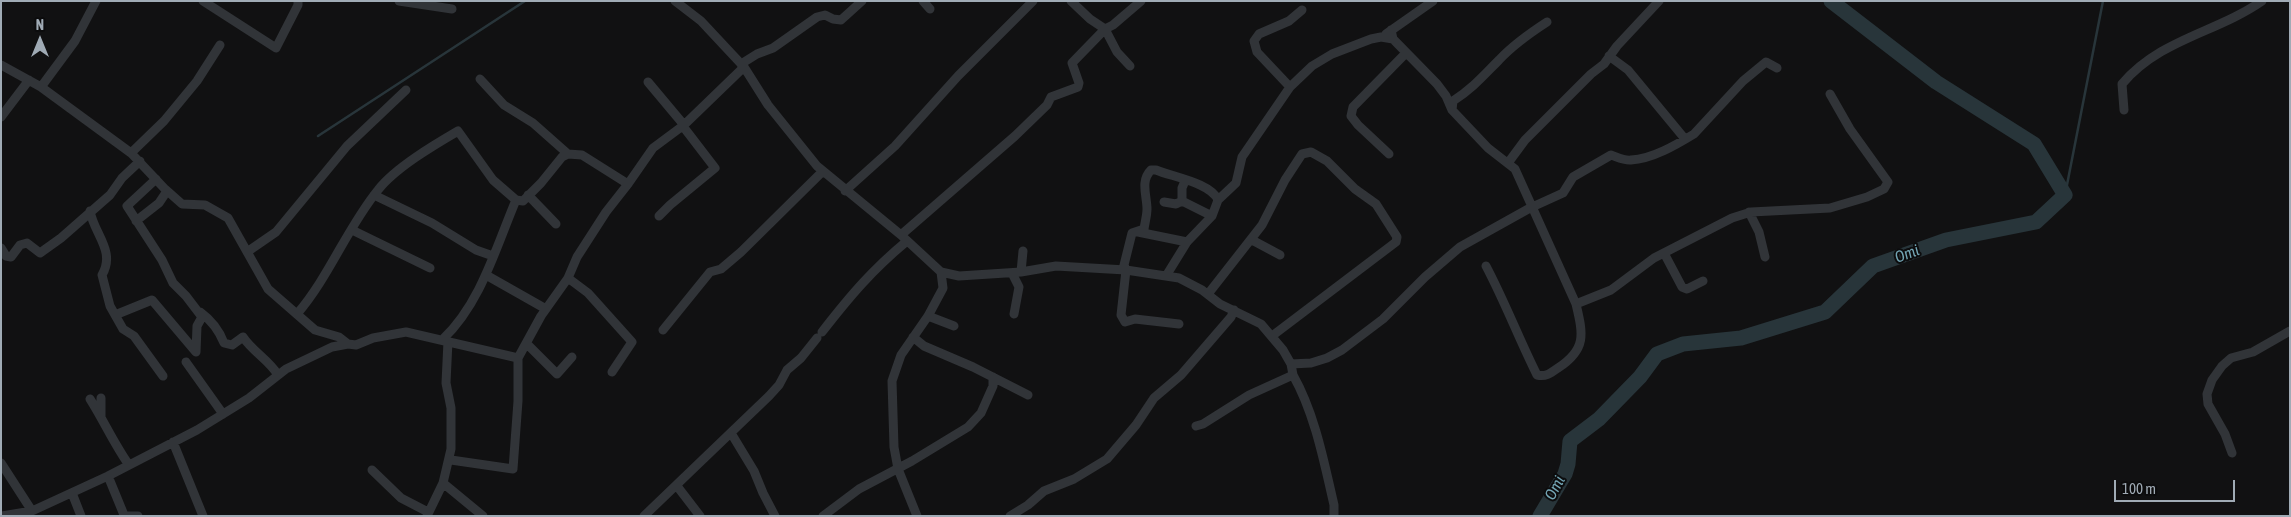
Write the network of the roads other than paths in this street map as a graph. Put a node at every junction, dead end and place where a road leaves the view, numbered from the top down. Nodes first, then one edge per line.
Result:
1 (96, 1) edge
2 (203, 1) edge
3 (399, 1) edge
4 (862, 1) edge
5 (923, 1) edge
6 (1033, 1) edge
7 (1071, 1) edge
8 (1141, 1) edge
9 (1421, 1) edge
10 (1434, 1) edge
11 (1659, 1) edge
12 (2262, 1) edge
13 (299, 2) edge
14 (681, 3) edge
15 (452, 9) dead end
16 (930, 9) dead end
17 (1302, 10) dead end
18 (1416, 13) junction
19 (1548, 22) dead end
20 (1106, 29) junction
21 (1392, 35) junction
22 (220, 45) dead end
23 (1406, 54) junction
24 (1609, 56) junction
25 (1, 65) edge
26 (742, 66) junction
27 (1130, 66) dead end
28 (1777, 68) dead end
29 (480, 79) dead end
30 (29, 80) junction
31 (648, 82) dead end
32 (41, 87) junction
33 (1290, 87) junction
34 (406, 90) dead end
35 (1830, 94) dead end
36 (1452, 110) junction
37 (2124, 110) dead end
38 (1, 117) edge
39 (683, 125) junction
40 (1685, 139) junction
41 (131, 153) junction
42 (568, 154) junction
43 (1389, 154) dead end
44 (140, 160) junction
45 (1508, 163) junction
46 (823, 171) junction
47 (156, 179) junction
48 (1185, 181) junction
49 (628, 184) junction
50 (167, 191) junction
51 (846, 191) junction
52 (528, 195) junction
53 (374, 196) junction
54 (516, 200) junction
55 (1218, 200) junction
56 (1182, 201) junction
57 (1164, 202) dead end
58 (1530, 208) junction
59 (90, 211) junction
60 (1749, 212) junction
61 (658, 216) dead end
62 (1212, 216) junction
63 (136, 221) junction
64 (556, 224) dead end
65 (352, 230) junction
66 (1138, 232) junction
67 (904, 238) junction
68 (1252, 240) junction
69 (1186, 242) junction
70 (1, 248) edge
71 (1023, 251) dead end
72 (247, 252) junction
73 (1664, 253) junction
74 (1280, 255) dead end
75 (493, 256) junction
76 (1765, 257) dead end
77 (1486, 266) dead end
78 (430, 268) dead end
79 (1126, 270) junction
80 (941, 272) junction
81 (1016, 273) junction
82 (486, 274) junction
83 (959, 276) junction
84 (1166, 276) junction
85 (568, 278) junction
86 (1703, 281) dead end
87 (943, 288) junction
88 (1208, 294) junction
89 (1576, 304) junction
90 (195, 309) junction
91 (546, 309) junction
92 (1234, 310) junction
93 (297, 314) junction
94 (1014, 314) dead end
95 (115, 315) junction
96 (928, 316) junction
97 (1179, 324) dead end
98 (954, 326) dead end
99 (663, 330) dead end
100 (2290, 331) edge
101 (1272, 336) junction
102 (913, 337) junction
103 (445, 340) junction
104 (348, 344) junction
105 (527, 344) junction
106 (572, 357) dead end
107 (518, 358) junction
108 (186, 362) dead end
109 (1291, 364) junction
110 (612, 372) dead end
111 (278, 374) junction
112 (1293, 375) junction
113 (164, 376) dead end
114 (993, 377) junction
115 (1028, 395) dead end
116 (101, 398) dead end
117 (90, 399) dead end
118 (224, 414) junction
119 (101, 416) junction
120 (1196, 426) dead end
121 (731, 433) junction
122 (173, 442) junction
123 (2232, 452) dead end
124 (451, 460) dead end
125 (1, 463) edge
126 (129, 465) junction
127 (898, 469) junction
128 (372, 470) dead end
129 (108, 476) junction
130 (443, 483) junction
131 (677, 486) junction
132 (72, 493) junction
133 (32, 511) junction
134 (428, 514) edge
135 (649, 514) edge
136 (2, 516) edge
137 (81, 516) edge
138 (124, 516) edge
139 (138, 516) edge
140 (203, 516) edge
141 (482, 516) edge
142 (700, 516) edge
143 (775, 516) edge
144 (823, 516) edge
145 (917, 516) edge
146 (1010, 516) edge
147 (1334, 516) edge

1 - 32 street
2 - 13 street
3 - 15 street
4 - 26 street
5 - 16 street
6 - 51 street
7 - 20 street
8 - 20 street
9 - 18 street
10 - 18 street
11 - 24 street
12 - 37 street
14 - 26 street
17 - 33 street
18 - 21 street
19 - 36 street
20 - 27 street
20 - 67 street
21 - 23 street
21 - 33 street
22 - 41 street
23 - 36 street
23 - 43 street
24 - 40 street
24 - 45 street
25 - 30 street
26 - 39 street
26 - 46 street
28 - 40 street
29 - 42 street
30 - 32 street
30 - 38 street
31 - 39 street
32 - 41 street
33 - 55 street
34 - 72 street
35 - 60 street
36 - 45 street
39 - 49 street
39 - 61 street
40 - 58 street
41 - 44 street
42 - 49 street
42 - 52 street
44 - 47 street
44 - 59 street
45 - 58 street
46 - 51 street
46 - 99 street
47 - 50 street
47 - 63 street
48 - 55 street
48 - 56 street
48 - 66 street
49 - 85 street
50 - 63 street
50 - 72 street
51 - 67 street
52 - 54 street
52 - 64 street
53 - 54 street
53 - 65 street
53 - 75 street
54 - 75 street
55 - 62 street
56 - 57 street
56 - 62 street
58 - 89 street
58 - 109 street
59 - 70 street
59 - 95 street
60 - 73 street
60 - 76 street
62 - 69 street
63 - 90 street
65 - 78 street
65 - 93 street
66 - 69 street
66 - 79 street
67 - 80 street
67 - 121 street
68 - 74 street
68 - 88 street
68 - 101 street
69 - 84 street
71 - 81 street
72 - 93 street
73 - 86 street
73 - 89 street
75 - 82 street
77 - 89 street
79 - 81 street
79 - 84 street
79 - 97 street
80 - 83 street
80 - 87 street
81 - 83 street
81 - 94 street
82 - 91 street
82 - 103 street
83 - 87 street
84 - 88 street
85 - 91 street
85 - 110 street
87 - 96 street
88 - 92 street
90 - 95 street
90 - 111 street
91 - 105 street
92 - 101 street
92 - 146 street
93 - 104 street
95 - 113 street
96 - 98 street
96 - 102 street
100 - 123 street
101 - 109 street
102 - 114 street
102 - 127 street
103 - 104 street
103 - 107 street
103 - 130 street
104 - 111 street
105 - 106 street
105 - 107 street
107 - 124 street
108 - 118 street
109 - 112 street
111 - 118 street
112 - 120 street
112 - 147 street
114 - 115 street
114 - 127 street
116 - 119 street
117 - 119 street
118 - 122 street
119 - 126 street
121 - 131 street
121 - 143 street
122 - 126 street
122 - 140 street
125 - 133 street
126 - 129 street
127 - 144 street
127 - 145 street
128 - 134 street
129 - 132 street
129 - 138 street
130 - 134 street
130 - 141 street
131 - 135 street
131 - 142 street
132 - 133 street
132 - 137 street
133 - 136 street
138 - 139 street

